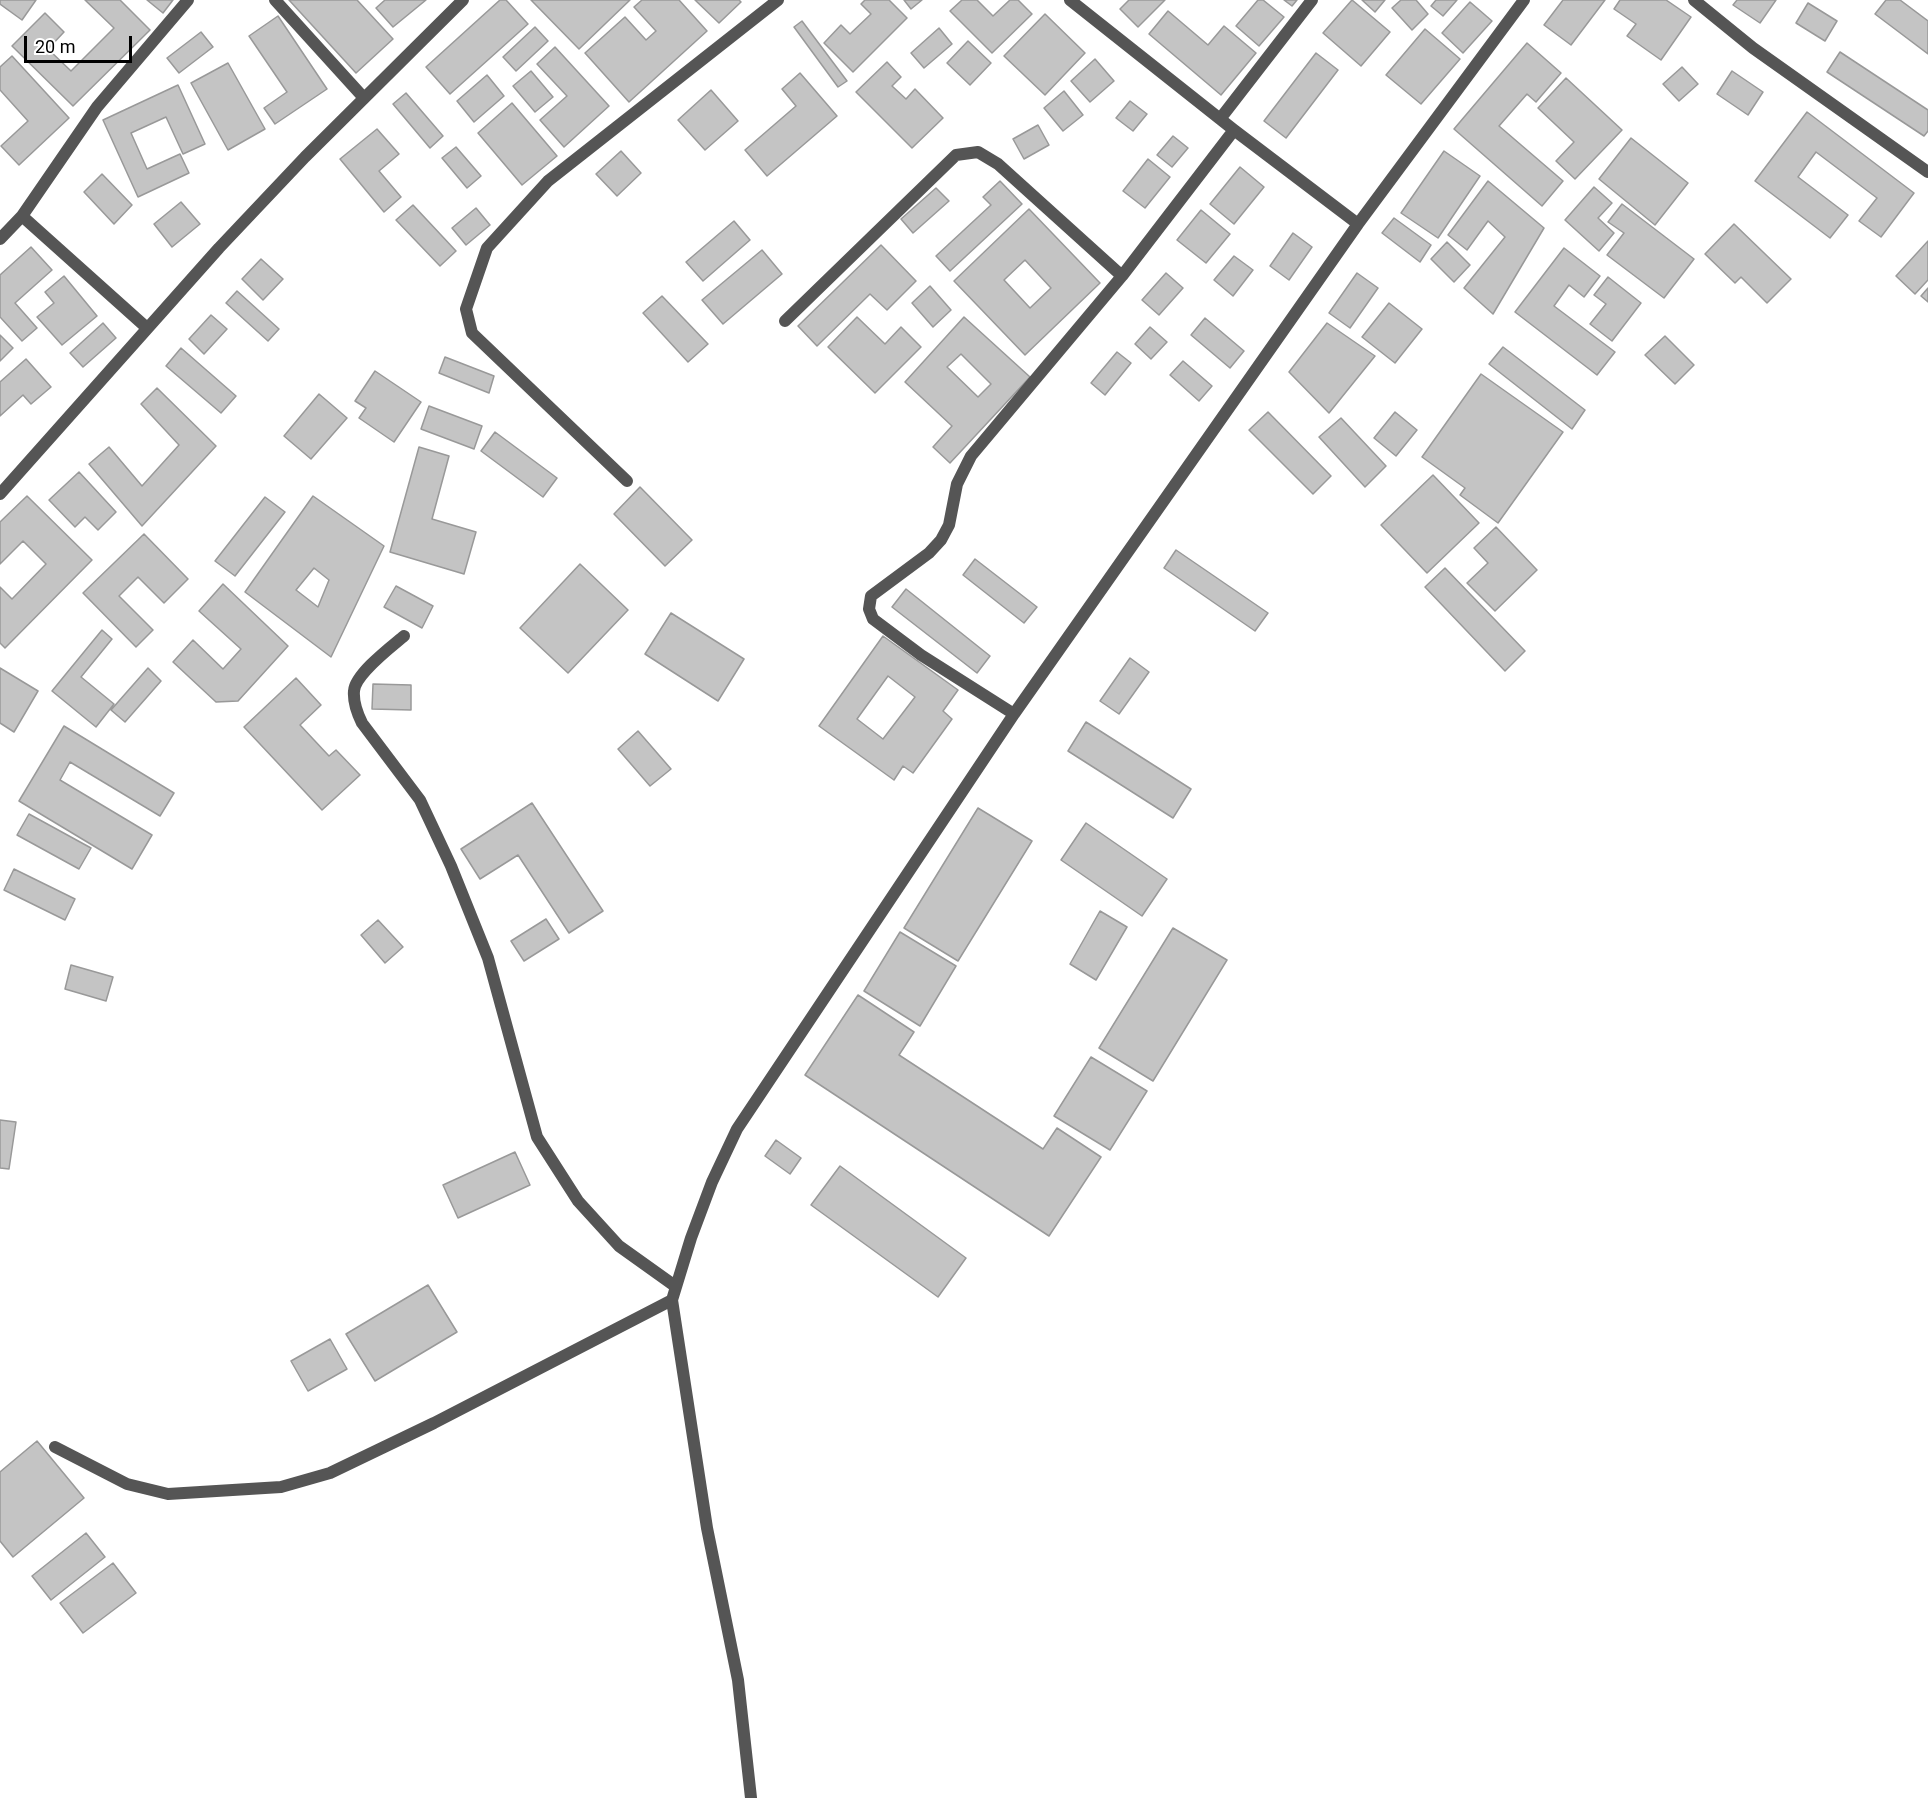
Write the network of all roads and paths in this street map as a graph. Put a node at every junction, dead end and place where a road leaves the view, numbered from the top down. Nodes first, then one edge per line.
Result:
1 (188, 0) edge
2 (274, 0) edge
3 (463, 0) edge
4 (778, 0) edge
5 (1070, 0) edge
6 (1312, 0) edge
7 (1524, 0) edge
8 (1694, 0) edge
9 (364, 98) junction
10 (1220, 119) junction
11 (1234, 130) junction
12 (1928, 172) edge
13 (22, 216) junction
14 (1358, 224) junction
15 (0, 239) edge
16 (1122, 276) junction
17 (784, 321) dead end
18 (147, 328) junction
19 (627, 481) dead end
20 (0, 494) edge
21 (404, 636) dead end
22 (1014, 714) junction
23 (675, 1286) junction
24 (672, 1300) junction
25 (55, 1447) dead end
26 (751, 1798) edge

1 - 13 street
2 - 9 street
3 - 9 street
4 - 19 street
5 - 10 street
6 - 10 street
7 - 14 street
8 - 12 street
9 - 18 street
10 - 11 street
11 - 14 street
11 - 16 street
13 - 15 street
13 - 18 street
14 - 22 street
16 - 17 street
16 - 22 street
18 - 20 street
21 - 23 street
22 - 23 street
23 - 24 street
24 - 25 street
24 - 26 street

